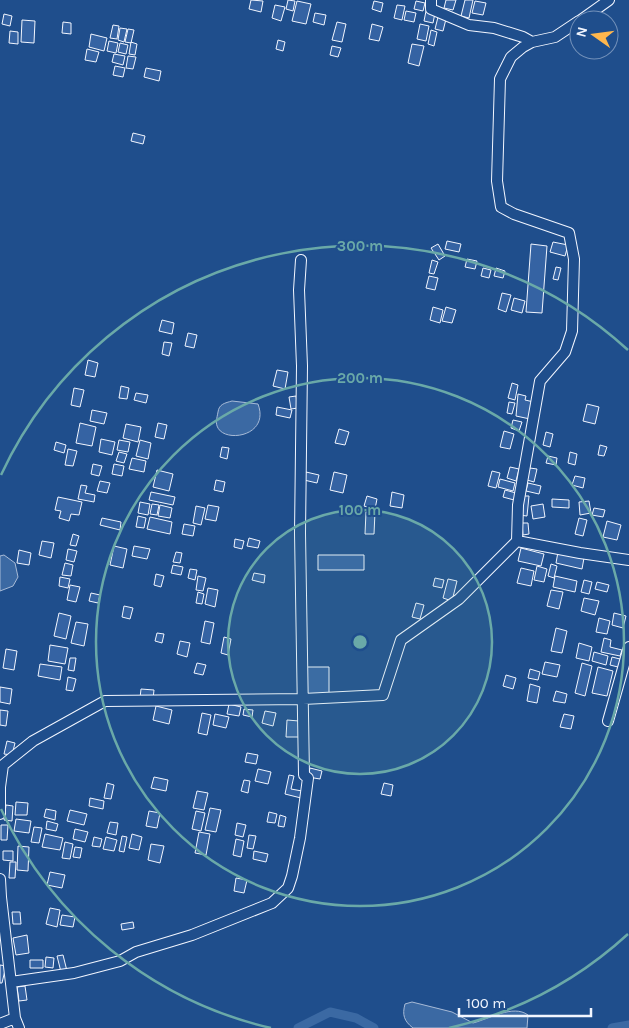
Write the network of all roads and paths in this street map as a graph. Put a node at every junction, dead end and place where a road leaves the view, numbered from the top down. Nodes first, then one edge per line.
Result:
1 (431, 0) edge
2 (609, 0) edge
3 (594, 10) edge
4 (569, 27) edge
5 (532, 42) junction
6 (301, 260) dead end
7 (517, 541) junction
8 (629, 560) edge
9 (629, 647) edge
10 (303, 699) junction
11 (608, 721) dead end
12 (2, 765) edge
13 (0, 814) edge
14 (0, 878) edge
15 (11, 982) junction
16 (17, 1023) edge
17 (0, 1024) edge

1 - 5 street
2 - 3 street
4 - 5 street
5 - 7 street
6 - 10 street
7 - 8 street
7 - 10 street
9 - 11 street
10 - 12 street
10 - 15 street
12 - 13 street
14 - 15 street
15 - 16 street
16 - 17 street

